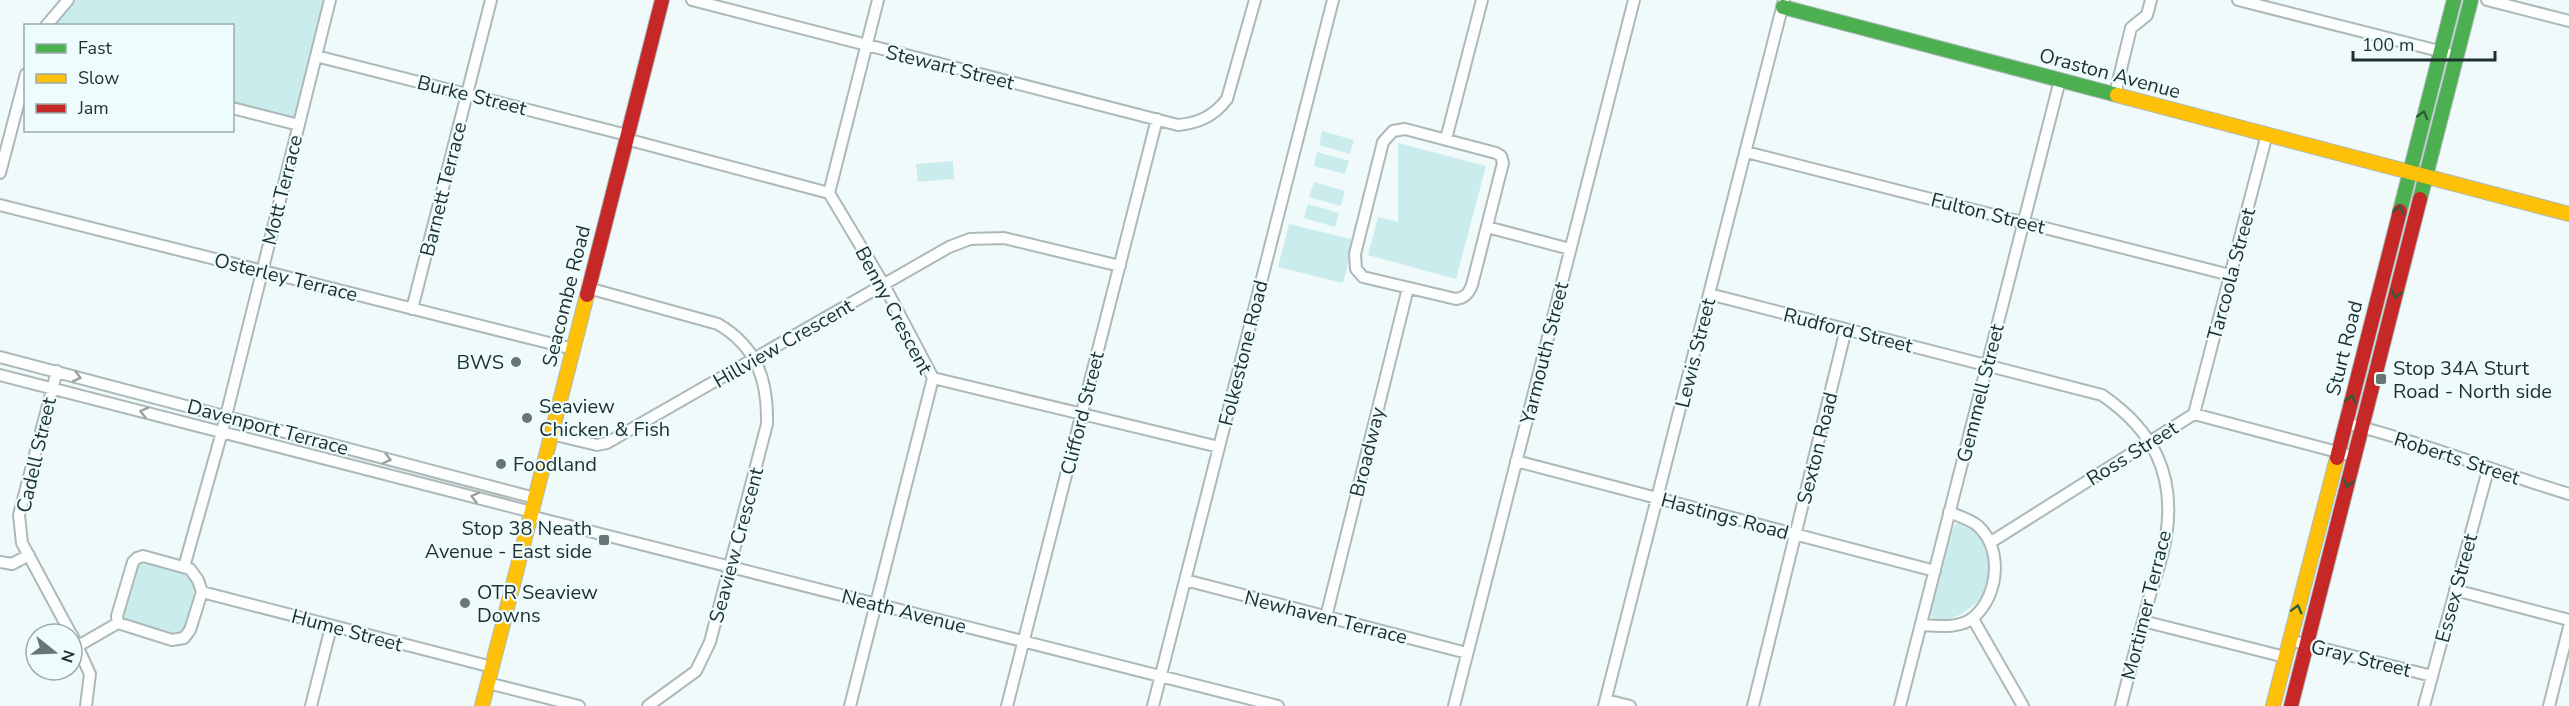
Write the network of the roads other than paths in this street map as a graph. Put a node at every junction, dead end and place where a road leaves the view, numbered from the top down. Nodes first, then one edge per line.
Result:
1 (68, 0) edge
2 (330, 0) edge
3 (491, 0) edge
4 (662, 0) edge
5 (693, 0) edge
6 (878, 0) edge
7 (1255, 0) edge
8 (1333, 0) edge
9 (1482, 0) edge
10 (1634, 0) edge
11 (2151, 0) edge
12 (2238, 0) edge
13 (2454, 0) edge
14 (2471, 0) edge
15 (2487, 0) edge
16 (1784, 4) edge
17 (2569, 21) edge
18 (48, 24) edge
19 (867, 45) junction
20 (2440, 52) junction
21 (316, 56) junction
22 (2457, 56) junction
23 (2060, 80) junction
24 (24, 82) edge
25 (467, 94) junction
26 (2115, 94) junction
27 (234, 109) edge
28 (1157, 120) junction
29 (299, 125) junction
30 (2267, 134) junction
31 (627, 137) junction
32 (1446, 139) junction
33 (1746, 152) junction
34 (2409, 171) junction
35 (0, 173) edge
36 (2427, 176) junction
37 (829, 193) junction
38 (0, 205) edge
39 (2569, 214) edge
40 (2023, 222) junction
41 (1487, 227) junction
42 (1570, 249) junction
43 (1120, 266) junction
44 (262, 271) junction
45 (2230, 275) junction
46 (884, 285) junction
47 (588, 288) junction
48 (1408, 288) junction
49 (1709, 294) junction
50 (412, 309) junction
51 (1846, 329) junction
52 (573, 349) junction
53 (0, 357) edge
54 (755, 359) junction
55 (1987, 366) junction
56 (57, 372) junction
57 (0, 375) edge
58 (933, 378) junction
59 (52, 388) junction
60 (1082, 412) junction
61 (2194, 414) junction
62 (226, 416) junction
63 (2344, 423) junction
64 (2362, 428) junction
65 (222, 432) junction
66 (551, 434) junction
67 (2151, 442) junction
68 (1218, 447) junction
69 (2337, 452) junction
70 (2354, 457) junction
71 (1516, 461) junction
72 (2488, 470) junction
73 (2569, 494) edge
74 (1658, 498) junction
75 (532, 508) junction
76 (1949, 512) junction
77 (1795, 534) junction
78 (1991, 542) junction
79 (29, 555) junction
80 (0, 562) edge
81 (184, 567) junction
82 (730, 567) junction
83 (1935, 571) junction
84 (1185, 580) junction
85 (2455, 590) junction
86 (202, 592) junction
87 (876, 604) junction
88 (1326, 617) junction
89 (1973, 619) junction
90 (2569, 620) edge
91 (2143, 621) junction
92 (65, 622) edge
93 (118, 623) junction
94 (1921, 625) junction
95 (331, 627) junction
96 (2569, 627) edge
97 (2289, 640) junction
98 (1023, 641) junction
99 (84, 643) edge
100 (2306, 644) junction
101 (1467, 652) junction
102 (2285, 657) junction
103 (84, 660) edge
104 (492, 668) junction
105 (1160, 676) junction
106 (2432, 676) junction
107 (488, 683) junction
108 (1605, 703) edge
109 (86, 706) edge
110 (311, 706) edge
111 (482, 706) edge
112 (579, 706) edge
113 (648, 706) edge
114 (850, 706) edge
115 (1007, 706) edge
116 (1153, 706) edge
117 (1278, 706) edge
118 (1454, 706) edge
119 (1630, 706) edge
120 (1753, 706) edge
121 (1900, 706) edge
122 (2023, 706) edge
123 (2121, 706) edge
124 (2272, 706) edge
125 (2291, 706) edge
126 (2424, 706) edge
127 (2549, 706) edge

1 - 18 street
2 - 21 street, Mott Terrace
3 - 25 street, Barnett Terrace
4 - 31 main road, Seacombe Road
5 - 19 street, Stewart Street
6 - 19 street
7 - 28 street, Stewart Street
8 - 68 street, Folkestone Road
9 - 32 street
10 - 42 street, Yarmouth Street
11 - 26 street
12 - 20 street
13 - 20 main road, Sturt Road
14 - 22 main road, Sturt Road
15 - 17 street
16 - 23 main road, Oraston Avenue
16 - 33 street, Lewis Street
19 - 28 street, Stewart Street
19 - 37 street
20 - 22 street
34 -> 20 main road, Sturt Road
21 - 25 street, Burke Street
21 - 29 street, Mott Terrace
22 - 36 main road, Sturt Road
23 - 26 main road, Oraston Avenue
23 - 40 street, Gemmell Street
24 - 35 street
25 - 31 street, Burke Street
25 - 50 street, Barnett Terrace
26 - 30 main road, Oraston Avenue
27 - 29 street
28 - 43 street, Clifford Street
29 - 44 street, Mott Terrace
30 - 34 main road, Oraston Avenue
30 - 45 street, Tarcoola Street
31 - 37 street
31 - 47 main road, Seacombe Road
32 - 41 street
32 - 48 street
33 - 40 street, Fulton Street
33 - 49 street, Lewis Street
34 - 36 main road, Oraston Avenue
63 -> 34 main road, Sturt Road
36 - 39 main road, Oraston Avenue
36 -> 64 main road, Sturt Road
37 - 46 street, Benny Crescent
38 - 44 street, Osterley Terrace
40 - 45 street, Fulton Street
40 - 55 street, Gemmell Street
41 - 42 street
41 - 48 street
42 - 71 street, Yarmouth Street
43 - 46 street, Hillview Crescent
43 - 60 street, Clifford Street
44 - 50 street, Osterley Terrace
44 - 62 street, Mott Terrace
45 - 61 street, Tarcoola Street
46 - 54 street, Hillview Crescent
46 - 58 street, Benny Crescent
47 - 52 main road, Seacombe Road
47 - 54 street
48 - 88 street, Broadway
49 - 51 street, Rudford Street
49 - 74 street, Lewis Street
50 - 52 street, Osterley Terrace
51 - 55 street, Rudford Street
51 - 77 street, Sexton Road
52 - 66 main road, Seacombe Road
53 - 56 street, Davenport Terrace
54 - 66 street, Hillview Crescent
54 - 82 street, Seaview Crescent
55 - 67 street, Mortimer Terrace
55 - 76 street, Gemmell Street
56 - 59 street, Cadell Street
56 -> 62 street, Davenport Terrace
57 - 59 street, Davenport Terrace
58 - 60 street
58 - 87 street, Benny Crescent
65 -> 59 street, Davenport Terrace
59 - 79 street, Cadell Street
60 - 68 street
60 - 98 street, Clifford Street
61 - 67 street, Ross Street
61 - 69 street, Ross Street
62 - 65 street, Mott Terrace
62 -> 75 street, Davenport Terrace
63 - 64 street, Roberts Street
63 - 69 main road, Sturt Road
64 - 70 main road, Sturt Road
64 - 72 street, Roberts Street
75 -> 65 street, Davenport Terrace
65 - 81 street, Mott Terrace
66 - 75 main road, Seacombe Road
67 - 78 street, Ross Street
67 - 91 street, Mortimer Terrace
68 - 84 street, Folkestone Road
69 - 70 street, Ross Street
97 -> 69 main road, Sturt Road
70 -> 100 main road, Sturt Road
71 - 74 street, Hastings Road
71 - 101 street, Yarmouth Street
72 - 73 street, Roberts Street
72 - 85 street, Essex Street
74 - 77 street, Hastings Road
74 - 108 street, Lewis Street
75 - 82 street, Neath Avenue
75 - 104 main road, Seacombe Road
76 - 78 street
76 - 83 street, Gemmell Street
77 - 83 street, Hastings Road
77 - 120 street, Sexton Road
78 - 89 street
79 - 80 street
79 - 92 street, Cadell Street
81 - 86 street
81 - 93 street
82 - 87 street, Neath Avenue
82 - 113 street, Seaview Crescent
83 - 94 street, Gemmell Street
84 - 88 street, Newhaven Terrace
84 - 105 street, Folkestone Road
85 - 90 street
85 - 106 street, Essex Street
86 - 93 street
86 - 95 street, Hume Street
87 - 98 street, Neath Avenue
87 - 114 street, Benny Crescent
88 - 101 street, Newhaven Terrace
89 - 94 street
89 - 122 street
91 - 102 street
91 - 123 street, Mortimer Terrace
93 - 99 street
94 - 121 street, Gemmell Street
95 - 104 street, Hume Street
95 - 110 street
96 - 127 street
97 - 100 street, Gray Street
97 - 102 main road, Sturt Road
98 - 105 street, Neath Avenue
98 - 115 street, Clifford Street
100 - 106 street, Gray Street
100 - 125 main road, Sturt Road
101 - 118 street, Yarmouth Street
102 - 124 main road, Sturt Road
103 - 109 street, Cadell Street
104 - 107 main road, Seacombe Road
105 - 116 street, Folkestone Road
105 - 117 street, Neath Avenue
106 - 126 street, Essex Street
107 - 111 main road, Seacombe Road
107 - 112 street
108 - 119 street

